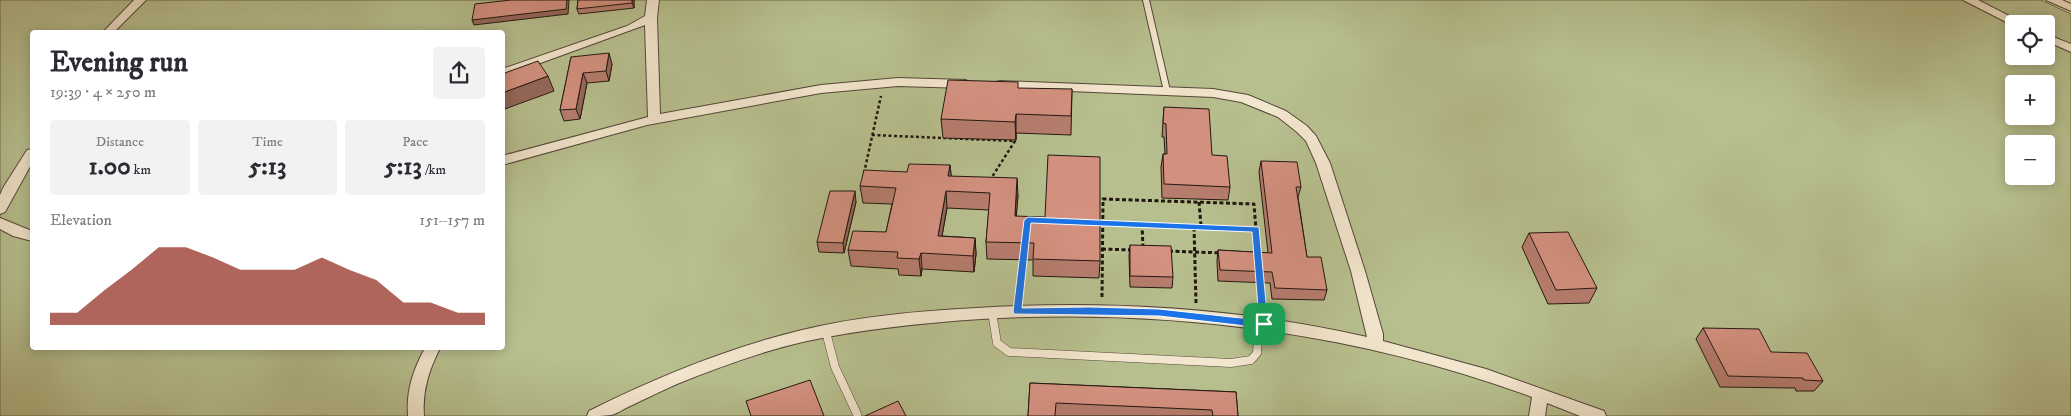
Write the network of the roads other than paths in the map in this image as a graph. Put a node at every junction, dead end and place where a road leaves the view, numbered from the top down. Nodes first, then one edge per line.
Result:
1 (140, 0) edge
2 (653, 0) edge
3 (1146, 0) edge
4 (1969, 0) edge
5 (2052, 0) edge
6 (2071, 8) edge
7 (2005, 17) edge
8 (651, 18) junction
9 (110, 30) edge
10 (2055, 41) edge
11 (2071, 48) edge
12 (505, 72) edge
13 (1167, 91) junction
14 (654, 119) junction
15 (30, 155) edge
16 (505, 160) edge
17 (0, 209) edge
18 (0, 223) edge
19 (30, 235) edge
20 (992, 312) junction
21 (1262, 324) junction
22 (826, 332) junction
23 (1375, 346) junction
24 (431, 350) edge
25 (1540, 394) junction
26 (857, 414) dead end
27 (416, 416) edge
28 (596, 416) edge
29 (1537, 416) edge
30 (1598, 416) edge

1 - 9 street
2 - 8 street
3 - 13 lane
4 - 7 street
5 - 6 street
8 - 12 street
8 - 14 street
10 - 11 street
13 - 14 street
13 - 23 street
14 - 16 street
15 - 17 street
18 - 19 street
20 - 21 street
20 - 21 lane
20 - 22 street
21 - 23 street
22 - 26 lane
22 - 28 street
23 - 25 street
24 - 27 street
25 - 29 street
25 - 30 street

